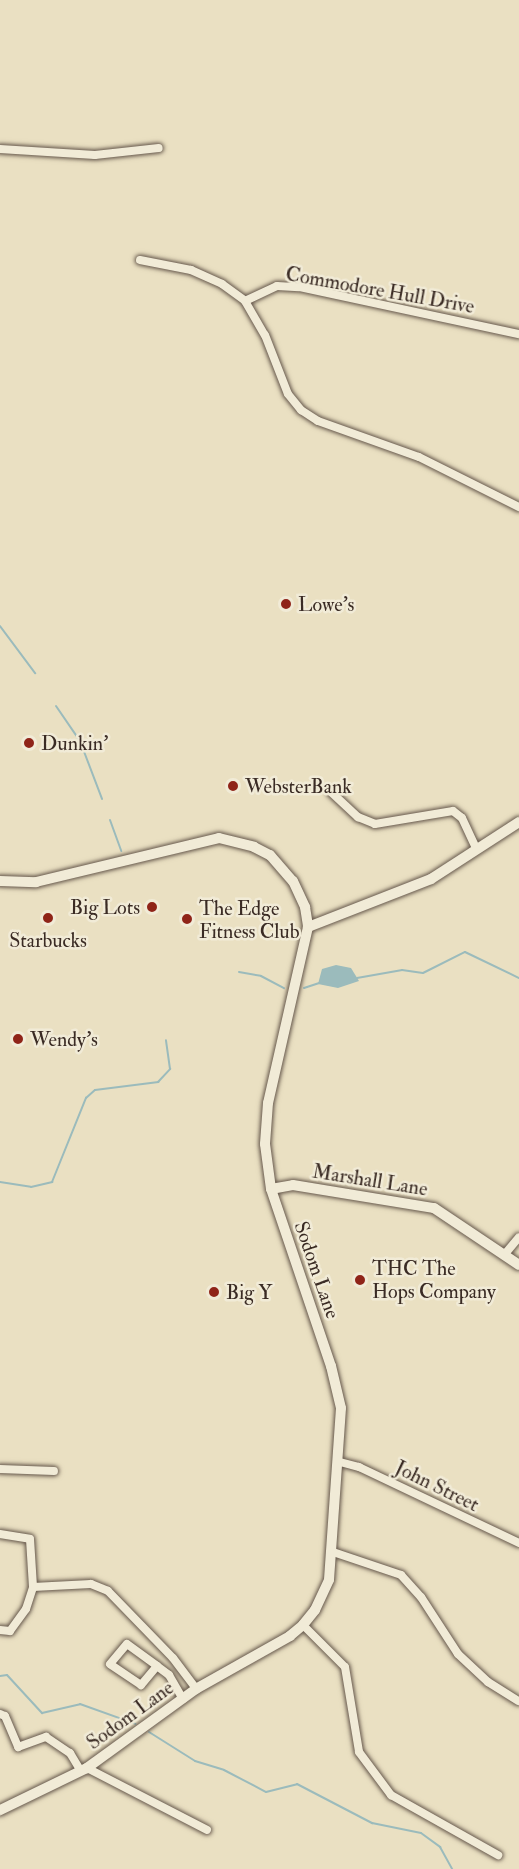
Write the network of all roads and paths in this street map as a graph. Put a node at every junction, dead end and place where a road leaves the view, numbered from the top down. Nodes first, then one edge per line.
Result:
1 (159, 148) dead end
2 (0, 149) edge
3 (140, 260) dead end
4 (245, 301) junction
5 (519, 334) edge
6 (519, 507) edge
7 (331, 792) dead end
8 (519, 822) edge
9 (477, 850) junction
10 (0, 881) edge
11 (308, 927) junction
12 (271, 1189) junction
13 (519, 1237) edge
14 (504, 1255) junction
15 (519, 1265) edge
16 (340, 1462) junction
17 (0, 1469) edge
18 (54, 1471) dead end
19 (0, 1534) edge
20 (519, 1543) edge
21 (333, 1552) junction
22 (33, 1587) junction
23 (303, 1625) junction
24 (0, 1630) edge
25 (157, 1666) junction
26 (196, 1689) junction
27 (183, 1699) junction
28 (519, 1701) edge
29 (0, 1714) edge
30 (84, 1770) junction
31 (0, 1810) edge
32 (207, 1830) dead end
33 (498, 1856) dead end

1 - 2 street
3 - 4 street
4 - 5 street, Commodore Hull Drive
4 - 6 street
7 - 9 street
8 - 9 street
9 - 11 street
10 - 11 street, Sodom Lane
11 - 12 street, Sodom Lane
12 - 14 street, Marshall Lane
12 - 16 street, Sodom Lane
13 - 14 street
14 - 15 street, Marshall Lane
16 - 20 street, John Street
16 - 21 street, Sodom Lane
17 - 18 street
19 - 22 street
21 - 23 street, Sodom Lane
21 - 28 street
22 - 24 street
22 - 26 street
23 - 26 street, Sodom Lane
23 - 33 street
25 - 25 street
25 - 27 street
26 - 27 street, Sodom Lane
27 - 30 street, Sodom Lane
29 - 30 street
30 - 31 street, Sodom Lane
30 - 32 street

